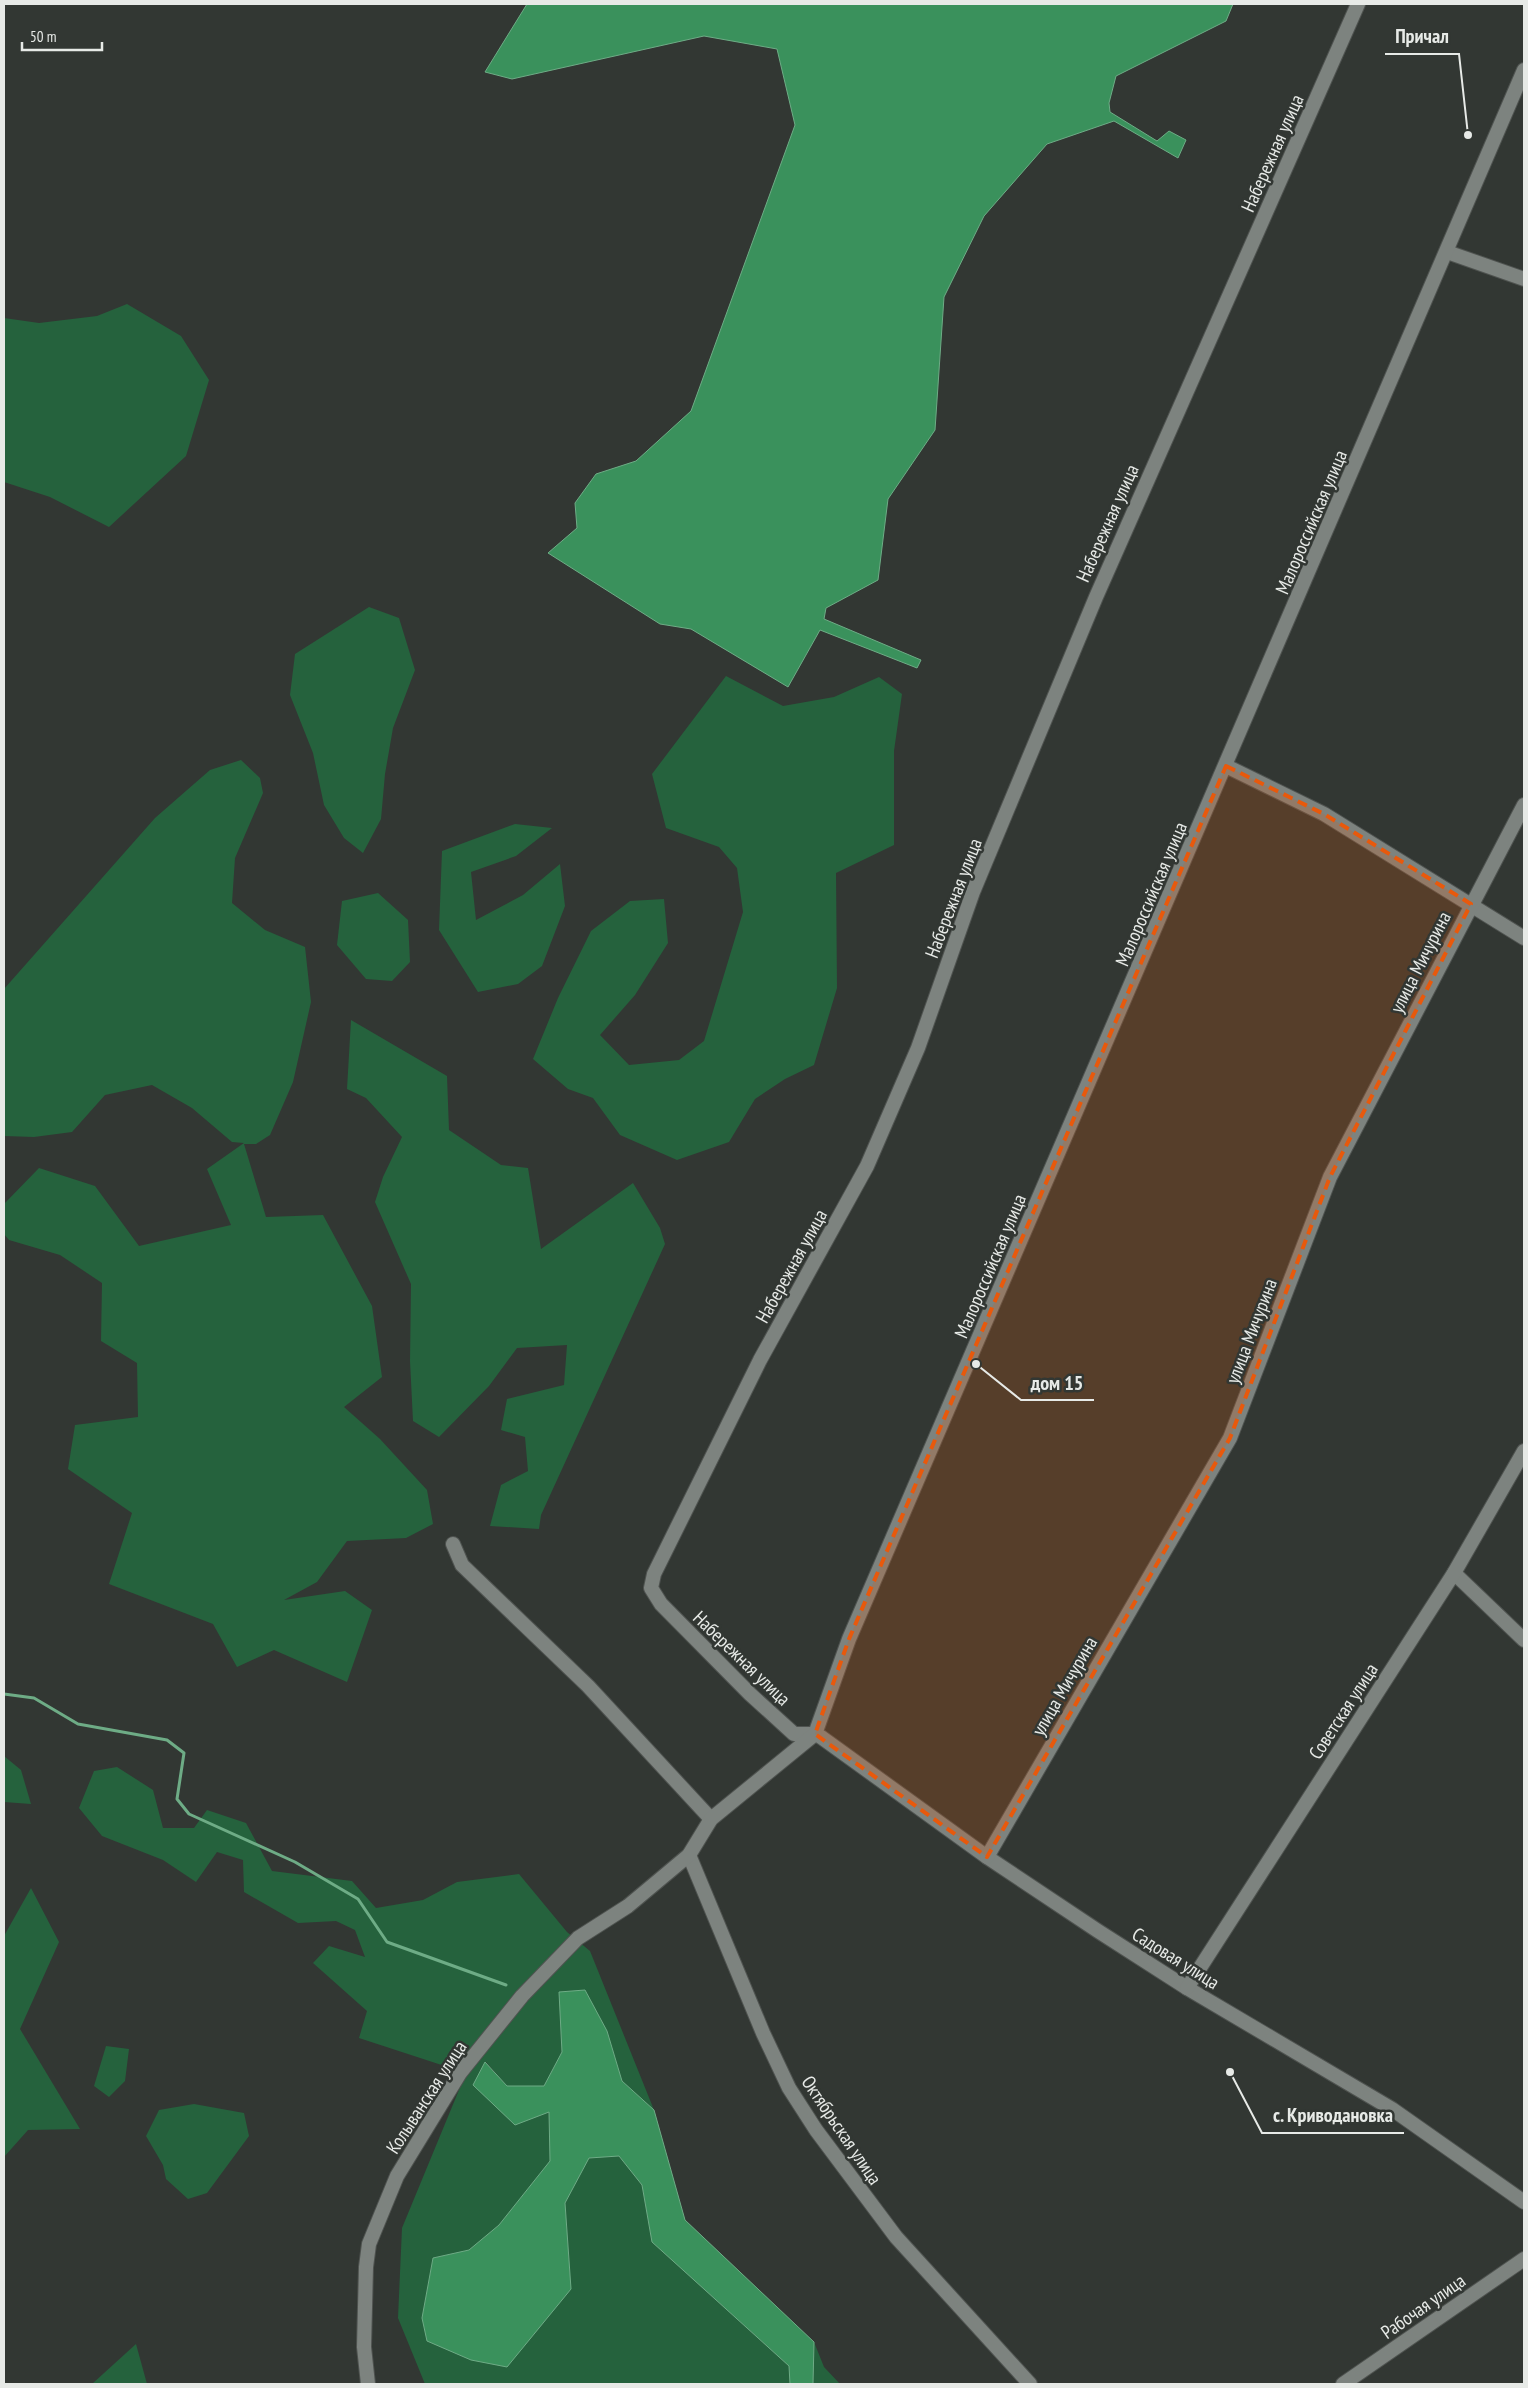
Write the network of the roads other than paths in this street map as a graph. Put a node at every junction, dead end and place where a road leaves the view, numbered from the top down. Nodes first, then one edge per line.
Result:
1 (1358, 4) edge
2 (1524, 70) edge
3 (1447, 252) junction
4 (1524, 279) edge
5 (1226, 766) junction
6 (1524, 805) edge
7 (1471, 904) junction
8 (1524, 938) edge
9 (1524, 1451) edge
10 (453, 1544) dead end
11 (1454, 1573) junction
12 (1524, 1640) edge
13 (815, 1734) junction
14 (711, 1819) junction
15 (688, 1855) junction
16 (987, 1857) junction
17 (1186, 1988) junction
18 (1524, 2202) edge
19 (1524, 2258) edge
20 (368, 2384) edge
21 (1030, 2384) edge
22 (1344, 2384) edge

1 - 13 street, Набережная улица
2 - 3 street, Малороссийская улица
3 - 4 street
3 - 5 street, Малороссийская улица
5 - 7 street
5 - 13 street, Малороссийская улица
6 - 7 street, улица Мичурина
7 - 8 street
7 - 16 street, улица Мичурина
9 - 11 street, Советская улица
10 - 14 street
11 - 12 street
11 - 17 street, Советская улица
13 - 14 street, Колыванская улица
13 - 16 street, Садовая улица
14 - 15 street, Колыванская улица
15 - 20 street, Колыванская улица
15 - 21 street, Октябрьская улица
16 - 17 street, Садовая улица
17 - 18 street, Садовая улица
19 - 22 street, Рабочая улица

